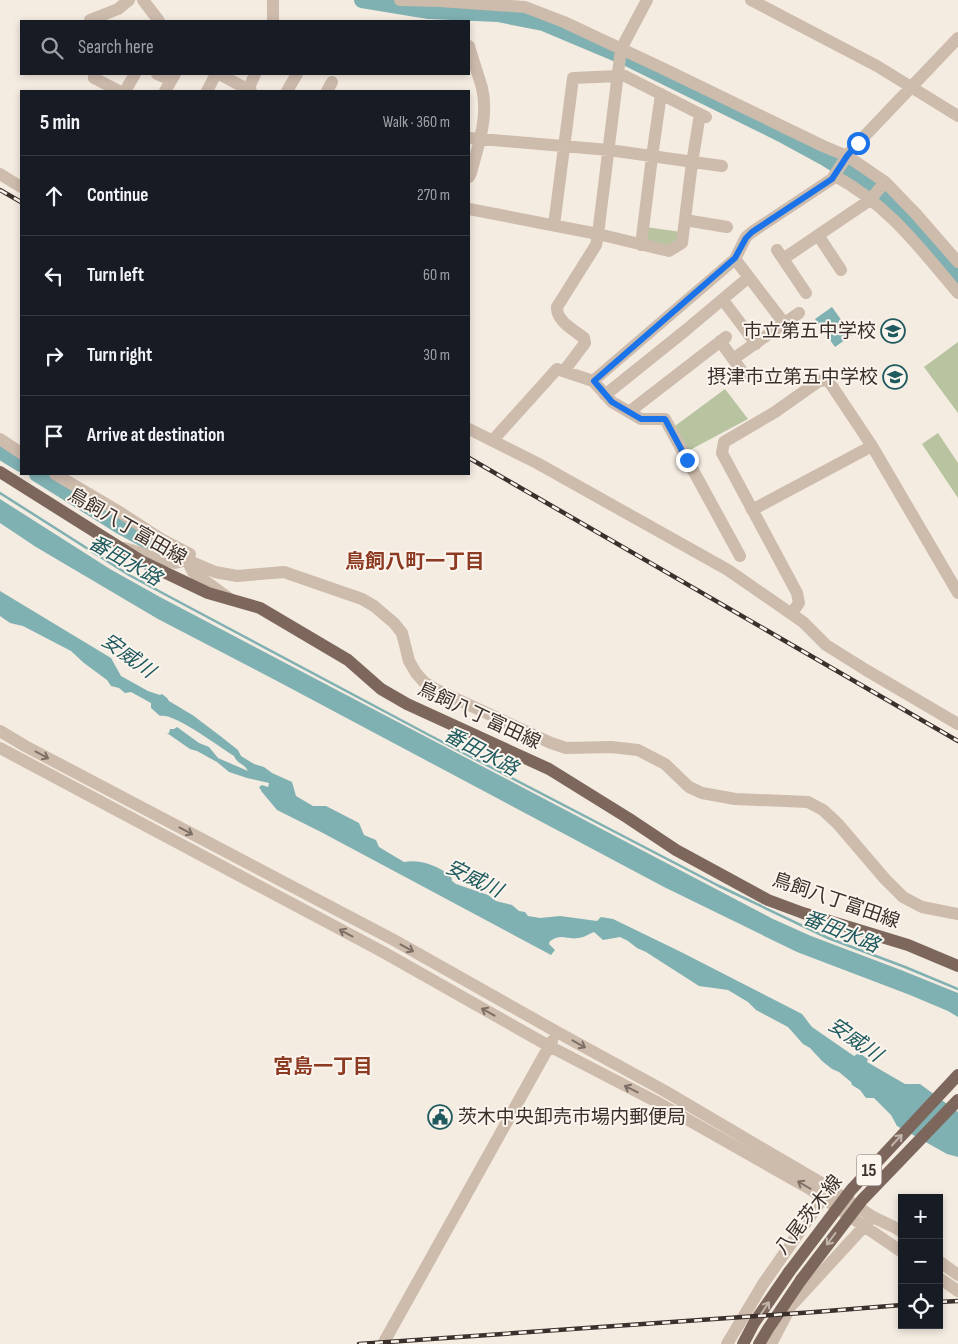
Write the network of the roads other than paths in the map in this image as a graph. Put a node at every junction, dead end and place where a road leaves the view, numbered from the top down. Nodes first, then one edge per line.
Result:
1 (129, 0) edge
2 (143, 0) edge
3 (273, 0) edge
4 (400, 0) edge
5 (647, 0) edge
6 (751, 0) edge
7 (494, 2) edge
8 (90, 20) edge
9 (159, 20) edge
10 (273, 20) edge
11 (958, 38) edge
12 (470, 49) edge
13 (621, 49) junction
14 (94, 75) edge
15 (133, 75) edge
16 (159, 75) edge
17 (217, 75) edge
18 (220, 75) edge
19 (255, 75) edge
20 (296, 75) edge
21 (618, 75) junction
22 (170, 82) edge
23 (911, 87) junction
24 (116, 90) edge
25 (126, 90) edge
26 (208, 90) edge
27 (249, 90) edge
28 (288, 90) edge
29 (661, 94) junction
30 (958, 116) edge
31 (474, 138) edge
32 (564, 146) junction
33 (609, 150) junction
34 (652, 157) junction
35 (692, 163) junction
36 (722, 166) dead end
37 (840, 167) junction
38 (470, 169) edge
39 (0, 174) edge
40 (885, 182) junction
41 (20, 185) edge
42 (870, 200) junction
43 (470, 209) edge
44 (685, 220) junction
45 (554, 226) junction
46 (727, 227) dead end
47 (598, 234) junction
48 (818, 235) junction
49 (641, 244) junction
50 (735, 258) junction
51 (958, 262) edge
52 (841, 270) dead end
53 (749, 277) junction
54 (806, 293) dead end
55 (958, 293) edge
56 (723, 300) junction
57 (799, 313) dead end
58 (784, 324) junction
59 (756, 344) junction
60 (733, 359) junction
61 (564, 372) junction
62 (744, 374) dead end
63 (594, 381) junction
64 (605, 395) junction
65 (628, 412) junction
66 (470, 429) edge
67 (0, 439) edge
68 (493, 440) junction
69 (872, 446) junction
70 (20, 452) edge
71 (0, 472) edge
72 (57, 475) edge
73 (752, 510) junction
74 (116, 545) junction
75 (740, 556) dead end
76 (188, 560) junction
77 (958, 593) edge
78 (231, 600) junction
79 (791, 614) junction
80 (958, 724) edge
81 (0, 731) edge
82 (0, 748) edge
83 (958, 914) edge
84 (958, 966) edge
85 (557, 1032) junction
86 (549, 1046) junction
87 (958, 1075) edge
88 (958, 1100) edge
89 (822, 1198) junction
90 (869, 1221) junction
91 (898, 1229) edge
92 (898, 1248) edge
93 (943, 1264) edge
94 (958, 1275) edge
95 (943, 1281) edge
96 (958, 1290) edge
97 (382, 1344) edge
98 (727, 1344) edge
99 (743, 1344) edge
100 (759, 1344) edge
101 (771, 1344) edge

1 - 8 street
2 - 9 street
3 - 10 street
4 - 7 street
5 - 13 street
6 - 23 street
7 - 13 street
11 - 23 street
12 - 31 street
13 - 21 street
13 - 37 street
14 - 24 street
15 - 25 street
16 - 22 street
17 - 26 street
18 - 27 street
19 - 27 street
20 - 28 street
21 - 29 street
21 - 32 street
21 - 33 street
23 - 30 street
23 - 37 street
29 - 34 street
29 - 35 street
31 - 32 street
31 - 38 street
32 - 33 street
32 - 45 street
33 - 34 street
33 - 47 street
34 - 35 street
34 - 49 street
35 - 36 street
35 - 44 street
37 - 40 street
37 - 42 street
37 - 50 street
39 - 41 street
40 - 42 street
40 - 51 street
42 - 48 street
42 - 55 street
43 - 45 street
44 - 46 street
44 - 49 street
45 - 47 street
47 - 49 street
47 - 61 street
48 - 52 street
48 - 54 street
50 - 53 street
50 - 63 street
53 - 56 street
53 - 58 street
56 - 59 street
56 - 64 street
57 - 58 street
58 - 59 street
59 - 60 street
60 - 62 street
60 - 65 street
61 - 63 street
61 - 68 street
63 - 64 street
64 - 65 street
65 - 75 street
66 - 68 street
67 - 70 street
68 - 79 street
69 - 73 street
69 - 73 street
69 - 77 street
71 - 74 main road, 鳥飼八丁富田線
72 - 76 street
73 - 79 street
74 - 76 street
74 - 78 main road, 鳥飼八丁富田線
76 - 78 street
76 - 83 street
78 - 84 main road, 鳥飼八丁富田線
79 - 80 street
81 -> 85 street
86 -> 82 street
85 - 86 street
85 -> 90 street
89 -> 86 street
86 - 97 street
99 -> 87 main road, 八尾茨木線 / 15, bridge
88 -> 100 main road, 八尾茨木線 / 15, bridge
89 - 90 street
89 - 98 street
90 - 91 street
90 - 92 street
90 - 101 street
93 - 94 street
95 - 96 street

